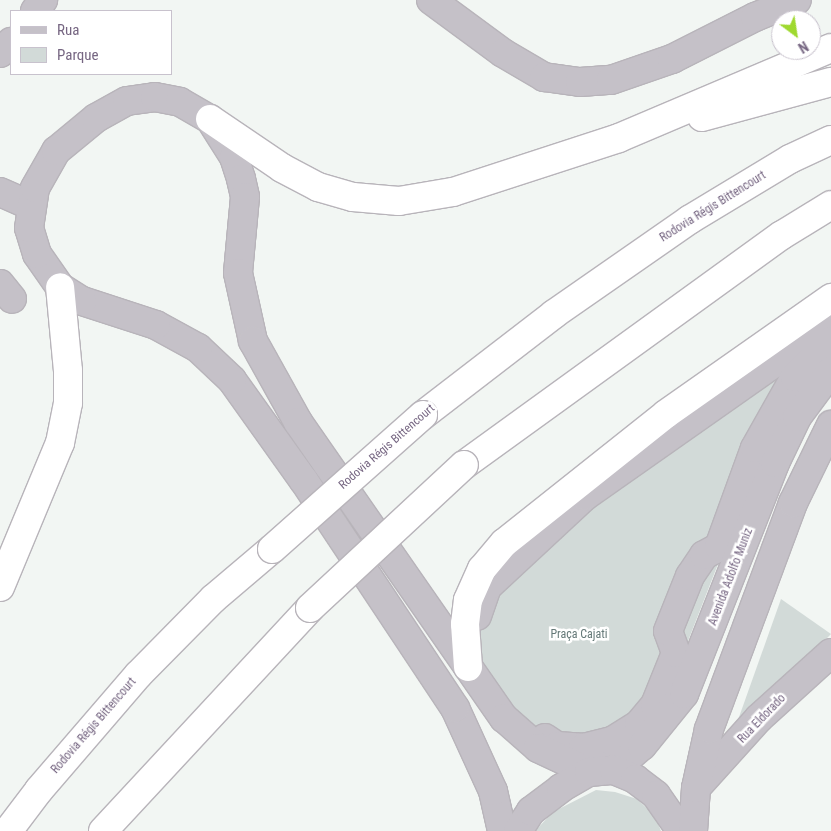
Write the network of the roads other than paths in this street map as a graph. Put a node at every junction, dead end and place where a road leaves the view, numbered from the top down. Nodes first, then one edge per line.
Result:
1 (430, 0) edge
2 (797, 0) edge
3 (10, 43) edge
4 (831, 48) edge
5 (0, 53) edge
6 (831, 82) edge
7 (210, 119) junction
8 (619, 138) junction
9 (831, 140) edge
10 (0, 192) edge
11 (831, 205) edge
12 (31, 206) junction
13 (60, 287) junction
14 (831, 298) edge
15 (831, 323) edge
16 (831, 341) edge
17 (831, 371) edge
18 (831, 425) edge
19 (0, 587) edge
20 (831, 653) edge
21 (468, 667) junction
22 (601, 771) junction
23 (696, 788) junction
24 (8, 831) edge
25 (103, 831) edge
26 (502, 831) edge
27 (518, 831) edge
28 (681, 831) edge
29 (693, 831) edge

1 - 2 street
3 - 5 street
4 - 8 highway
6 - 8 highway
7 - 8 highway
7 - 12 street
7 - 21 street
9 - 24 highway, Rodovia Régis Bittencourt, bridge
10 - 12 street
11 - 25 highway, bridge
12 - 13 street
13 - 19 highway
13 - 26 street
14 - 21 highway
15 - 16 street
17 - 22 street, Avenida Adolfo Muniz
18 - 23 street
20 - 23 street, Rua Eldorado
21 - 22 street
22 - 27 street, Avenida Adolfo Muniz
22 - 28 street
23 - 29 street

